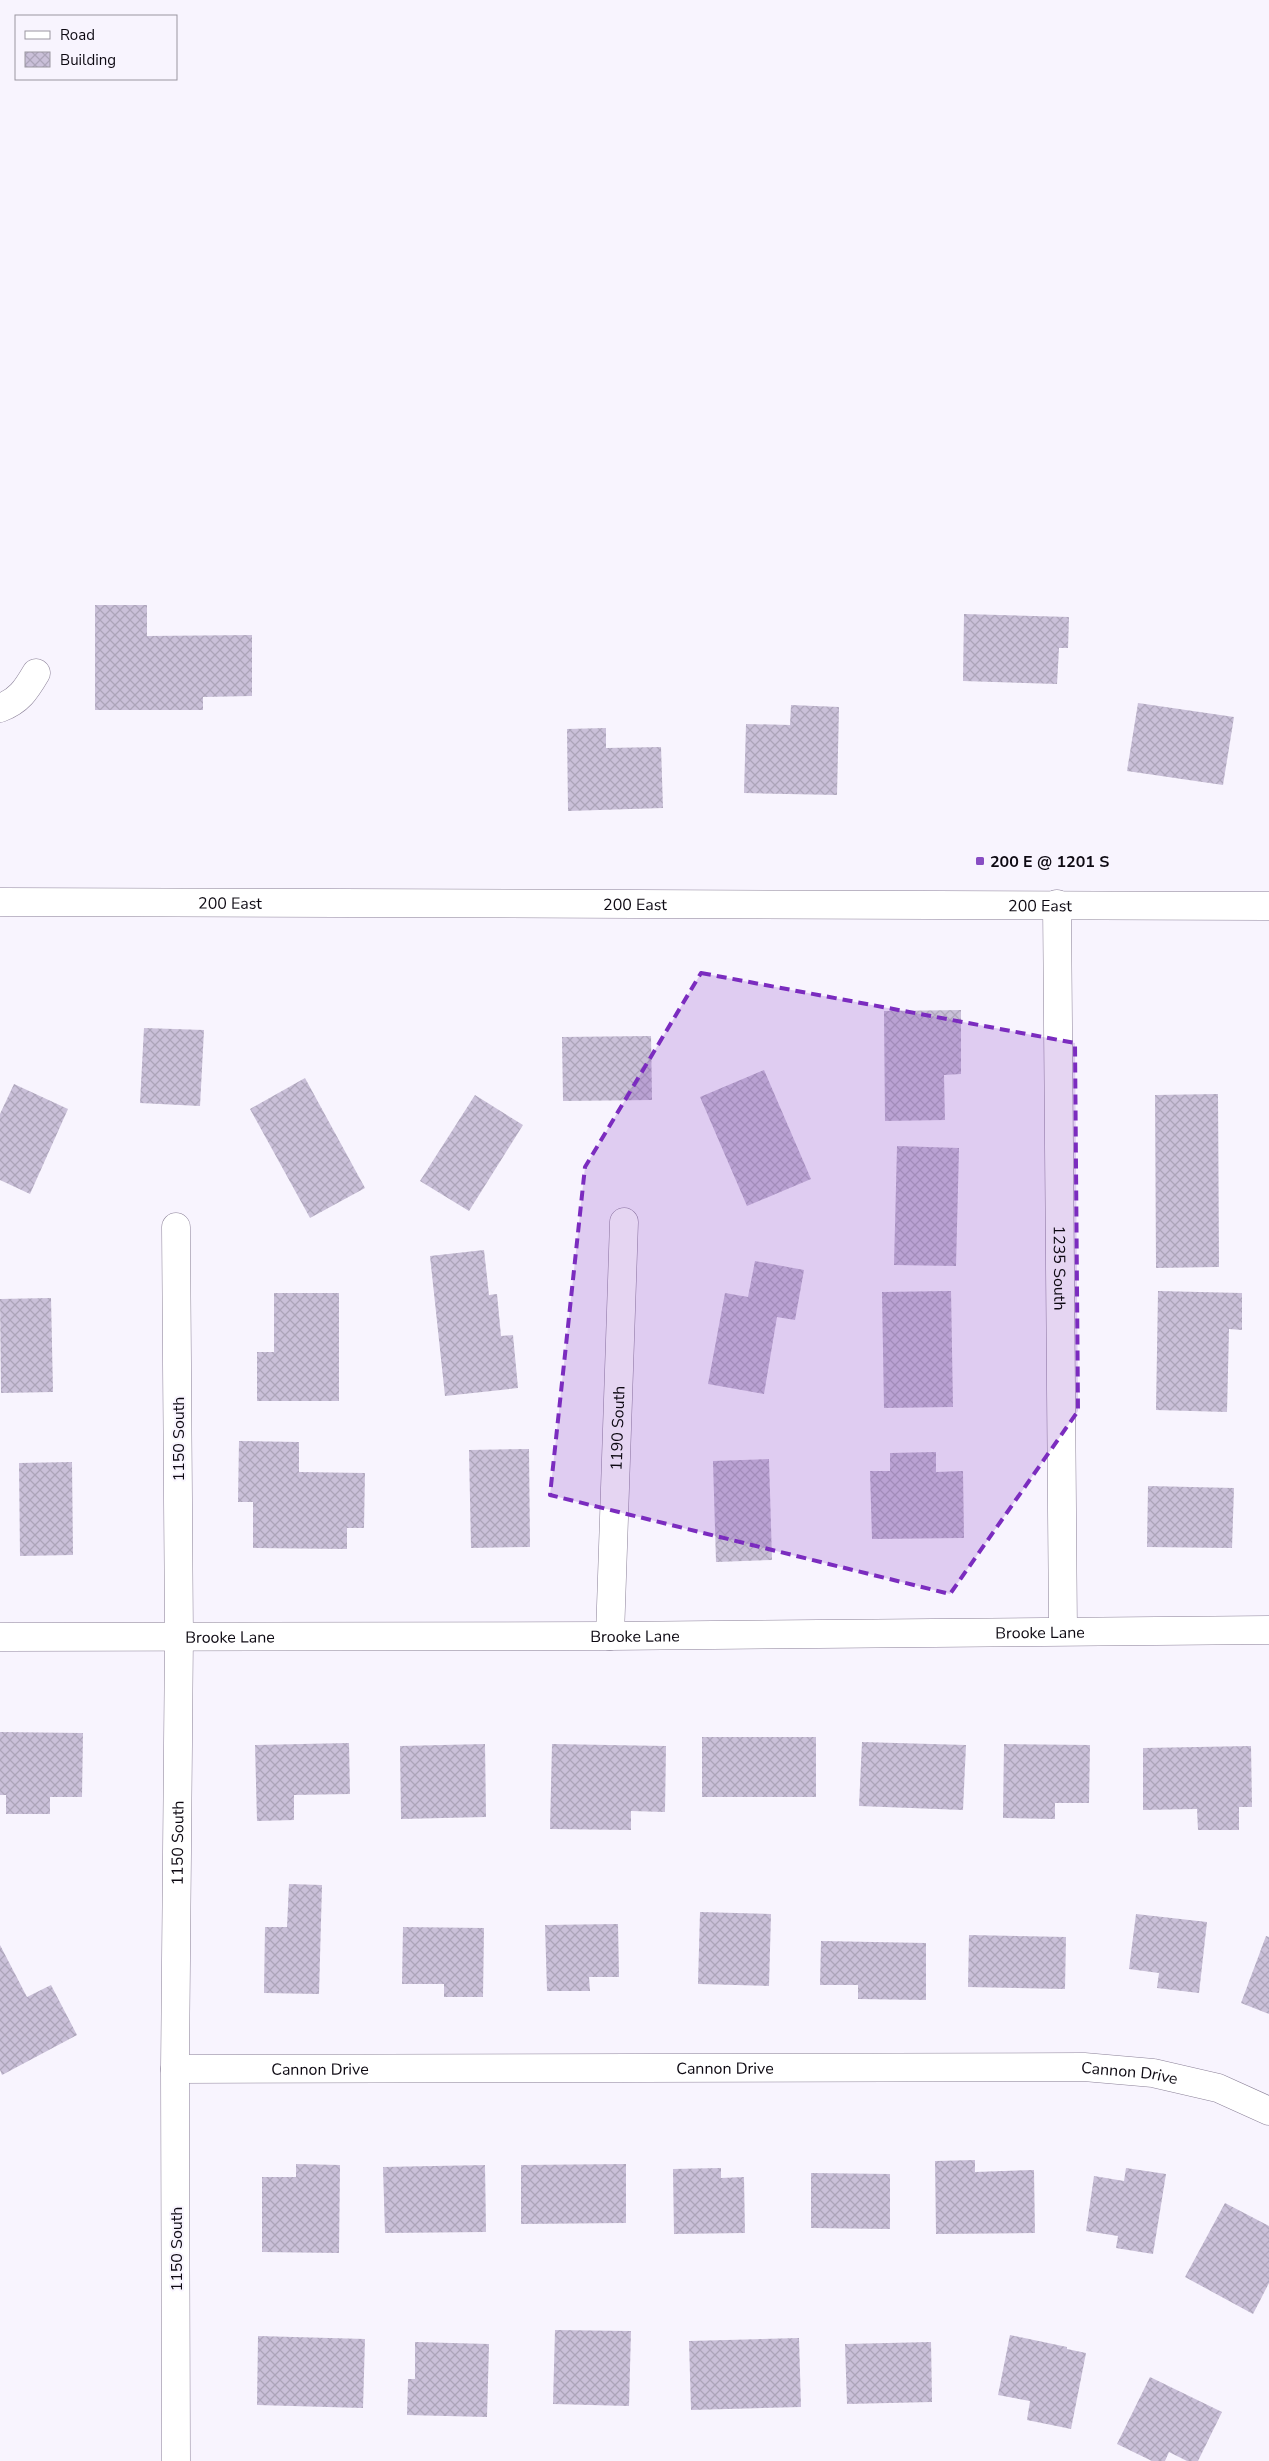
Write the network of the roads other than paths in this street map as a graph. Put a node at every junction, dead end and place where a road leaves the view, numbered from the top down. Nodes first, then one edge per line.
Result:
1 (36, 673) dead end
2 (0, 708) edge
3 (0, 902) edge
4 (1057, 904) junction
5 (1269, 906) edge
6 (624, 1222) dead end
7 (176, 1227) dead end
8 (1269, 1630) edge
9 (1063, 1631) junction
10 (179, 1636) junction
11 (610, 1636) junction
12 (0, 1637) edge
13 (175, 2069) junction
14 (1269, 2111) edge
15 (176, 2461) edge

1 - 2 street
3 - 4 street, 200 East
4 - 5 street, 200 East
4 - 9 street, 1235 South
6 - 11 street, 1190 South
7 - 10 street, 1150 South
8 - 9 street, Brooke Lane
9 - 11 street, Brooke Lane
10 - 11 street, Brooke Lane
10 - 12 street, Brooke Lane
10 - 13 street, 1150 South
13 - 14 street, Cannon Drive
13 - 15 street, 1150 South

